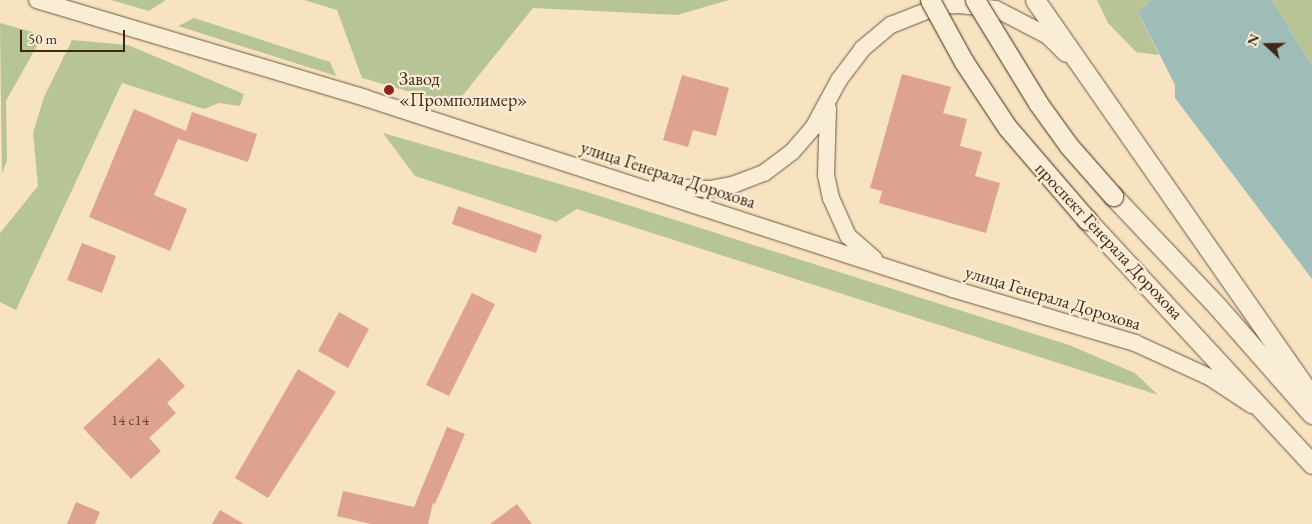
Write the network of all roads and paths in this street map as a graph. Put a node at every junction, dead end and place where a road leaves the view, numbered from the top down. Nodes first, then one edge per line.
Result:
1 (38, 0) edge
2 (930, 0) edge
3 (975, 0) edge
4 (1035, 0) edge
5 (1082, 70) junction
6 (828, 103) junction
7 (629, 183) junction
8 (884, 266) junction
9 (1312, 397) edge
10 (1312, 414) edge
11 (1272, 419) junction
12 (1312, 464) edge

1 - 7 street, улица Генерала Дорохова
2 - 11 main road, проспект Генерала Дорохова, bridge
3 - 10 main road, проспект Генерала Дорохова, bridge
4 - 5 main road
5 - 6 street
5 - 9 main road
6 - 7 street
6 - 8 street
7 - 8 street, улица Генерала Дорохова
8 - 11 street, улица Генерала Дорохова
11 - 12 main road, проспект Генерала Дорохова

